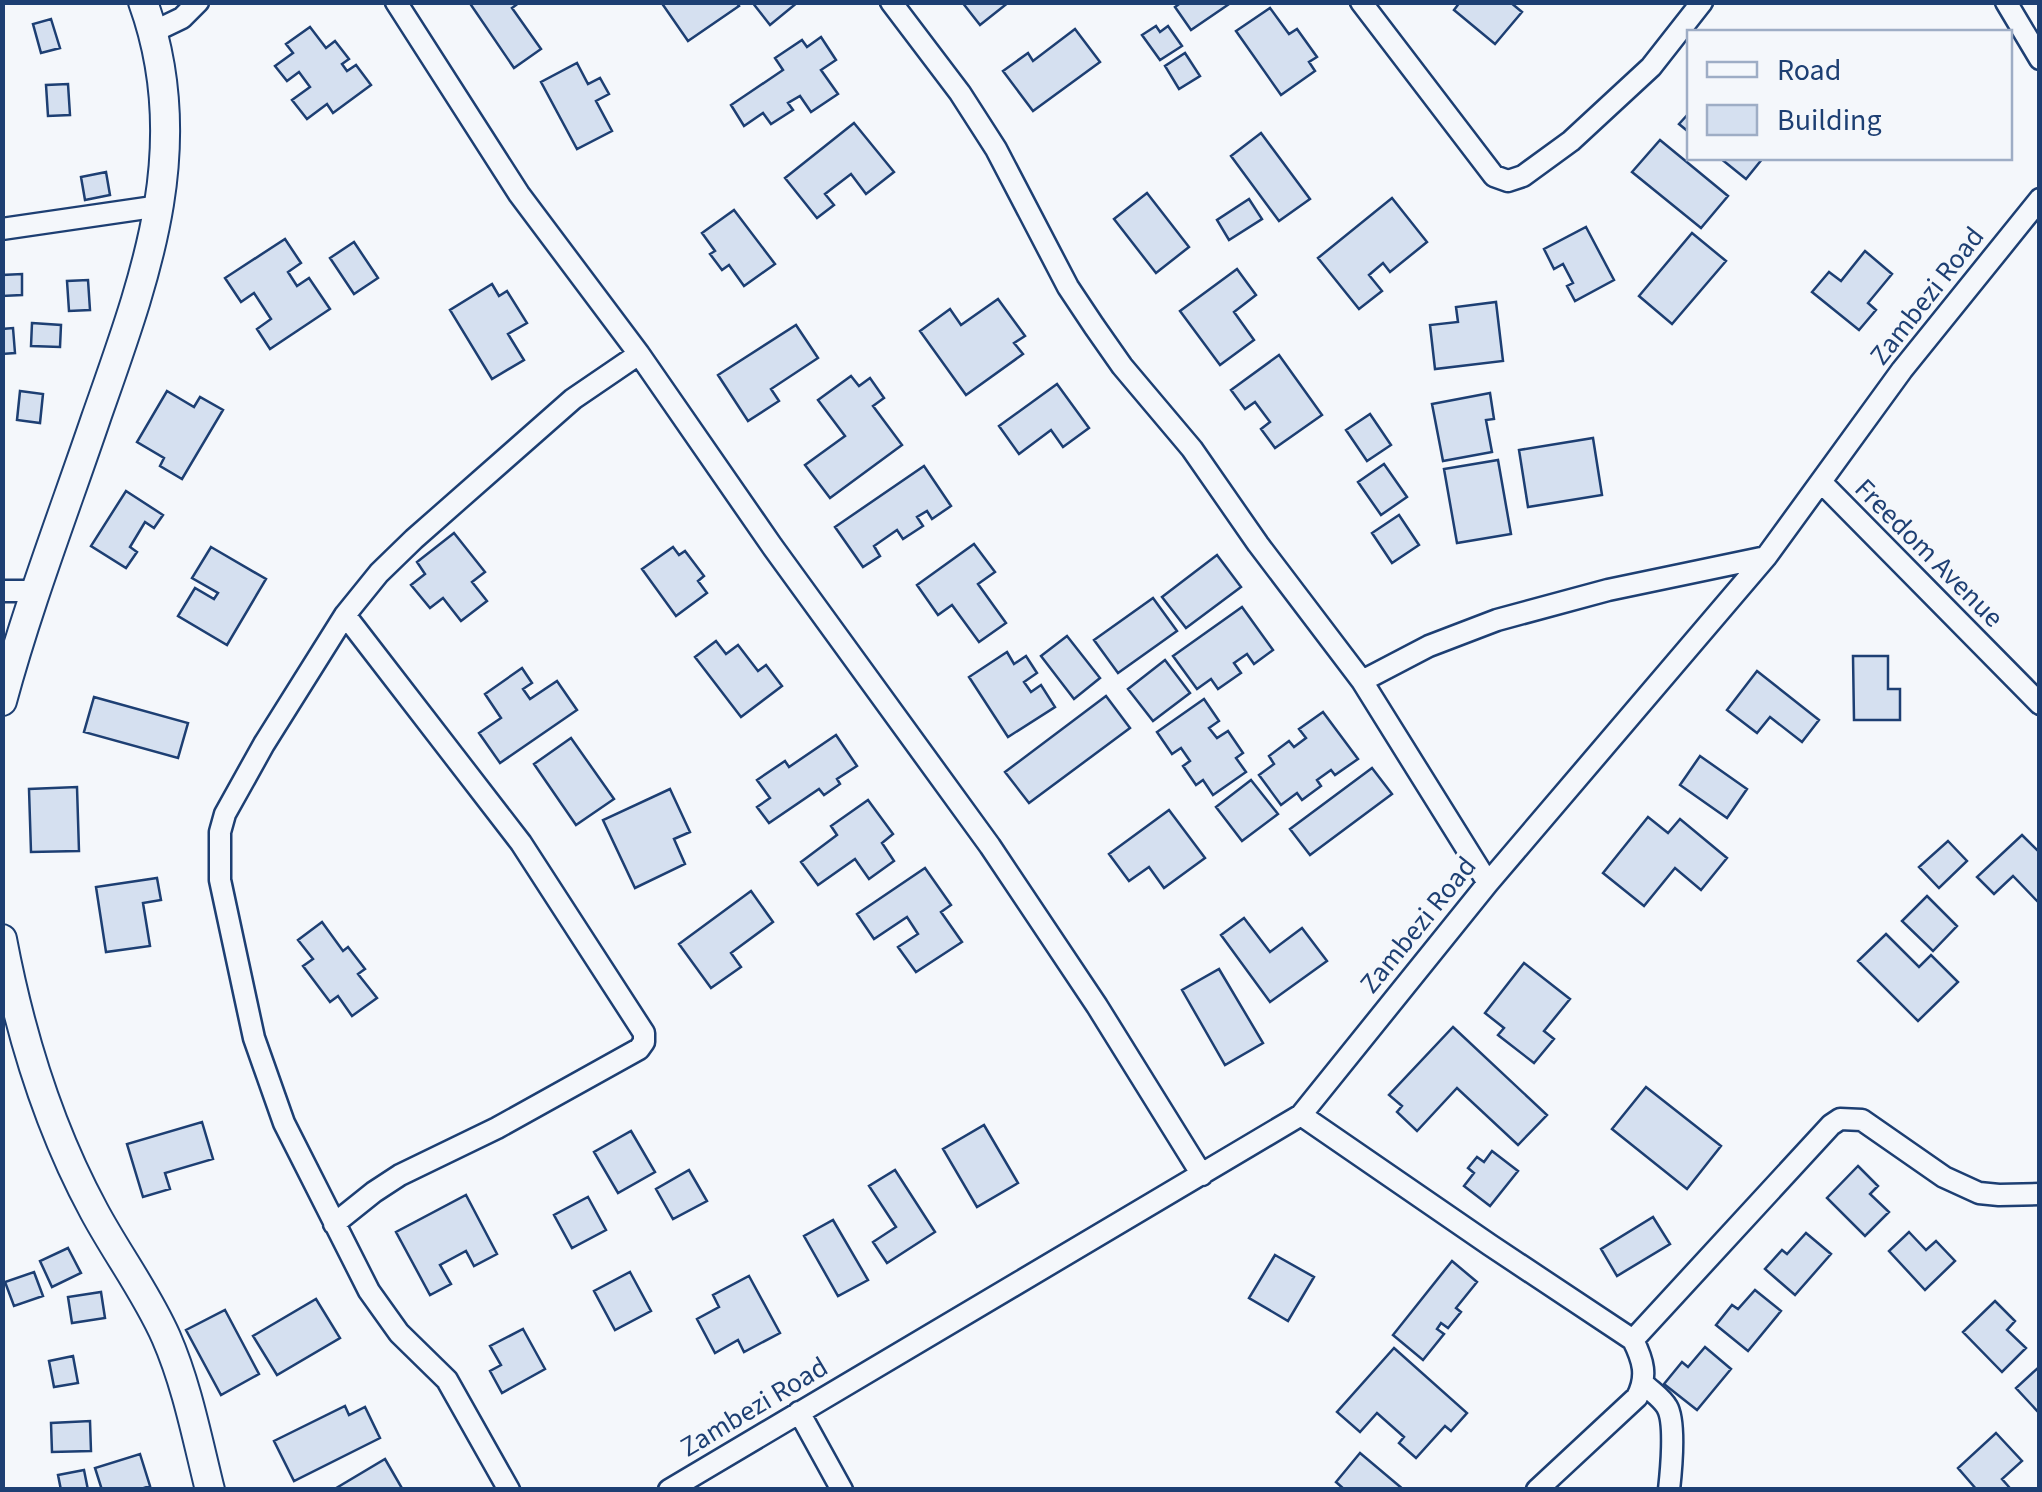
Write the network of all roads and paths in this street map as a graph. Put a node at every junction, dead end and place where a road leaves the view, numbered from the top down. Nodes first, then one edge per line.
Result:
1 (143, 2) edge
2 (198, 2) edge
3 (396, 2) edge
4 (890, 2) edge
5 (1360, 2) edge
6 (1702, 2) edge
7 (2006, 2) edge
8 (154, 40) junction
9 (2040, 58) edge
10 (2040, 200) edge
11 (160, 206) junction
12 (2, 230) edge
13 (639, 354) junction
14 (1822, 483) junction
15 (1766, 557) junction
16 (2, 591) edge
17 (36, 591) junction
18 (345, 615) junction
19 (1362, 681) junction
20 (2, 701) edge
21 (2040, 704) edge
22 (1488, 882) junction
23 (2, 939) edge
24 (1301, 1115) junction
25 (1202, 1175) junction
26 (2040, 1194) edge
27 (334, 1224) junction
28 (1633, 1340) junction
29 (1644, 1384) junction
30 (799, 1412) junction
31 (210, 1490) edge
32 (509, 1490) edge
33 (670, 1490) edge
34 (842, 1490) edge
35 (1537, 1490) edge
36 (1669, 1490) edge

1 - 8 street
2 - 8 street
3 - 13 street
4 - 19 street
5 - 6 street
7 - 9 street
8 - 11 street
10 - 14 street, Zambezi Road
11 - 12 street
11 - 17 street
13 - 18 street
13 - 25 street
14 - 15 street, Zambezi Road
14 - 21 street, Freedom Avenue
15 - 19 street
15 - 22 street, Zambezi Road
16 - 17 street
17 - 20 street
18 - 27 street
18 - 27 street
19 - 22 street
22 - 24 street, Zambezi Road
23 - 31 street
24 - 25 street, Zambezi Road
24 - 28 street
25 - 30 street, Zambezi Road
26 - 28 street
27 - 32 street
28 - 29 street
29 - 35 street
29 - 36 street
30 - 33 street, Zambezi Road
30 - 34 street

